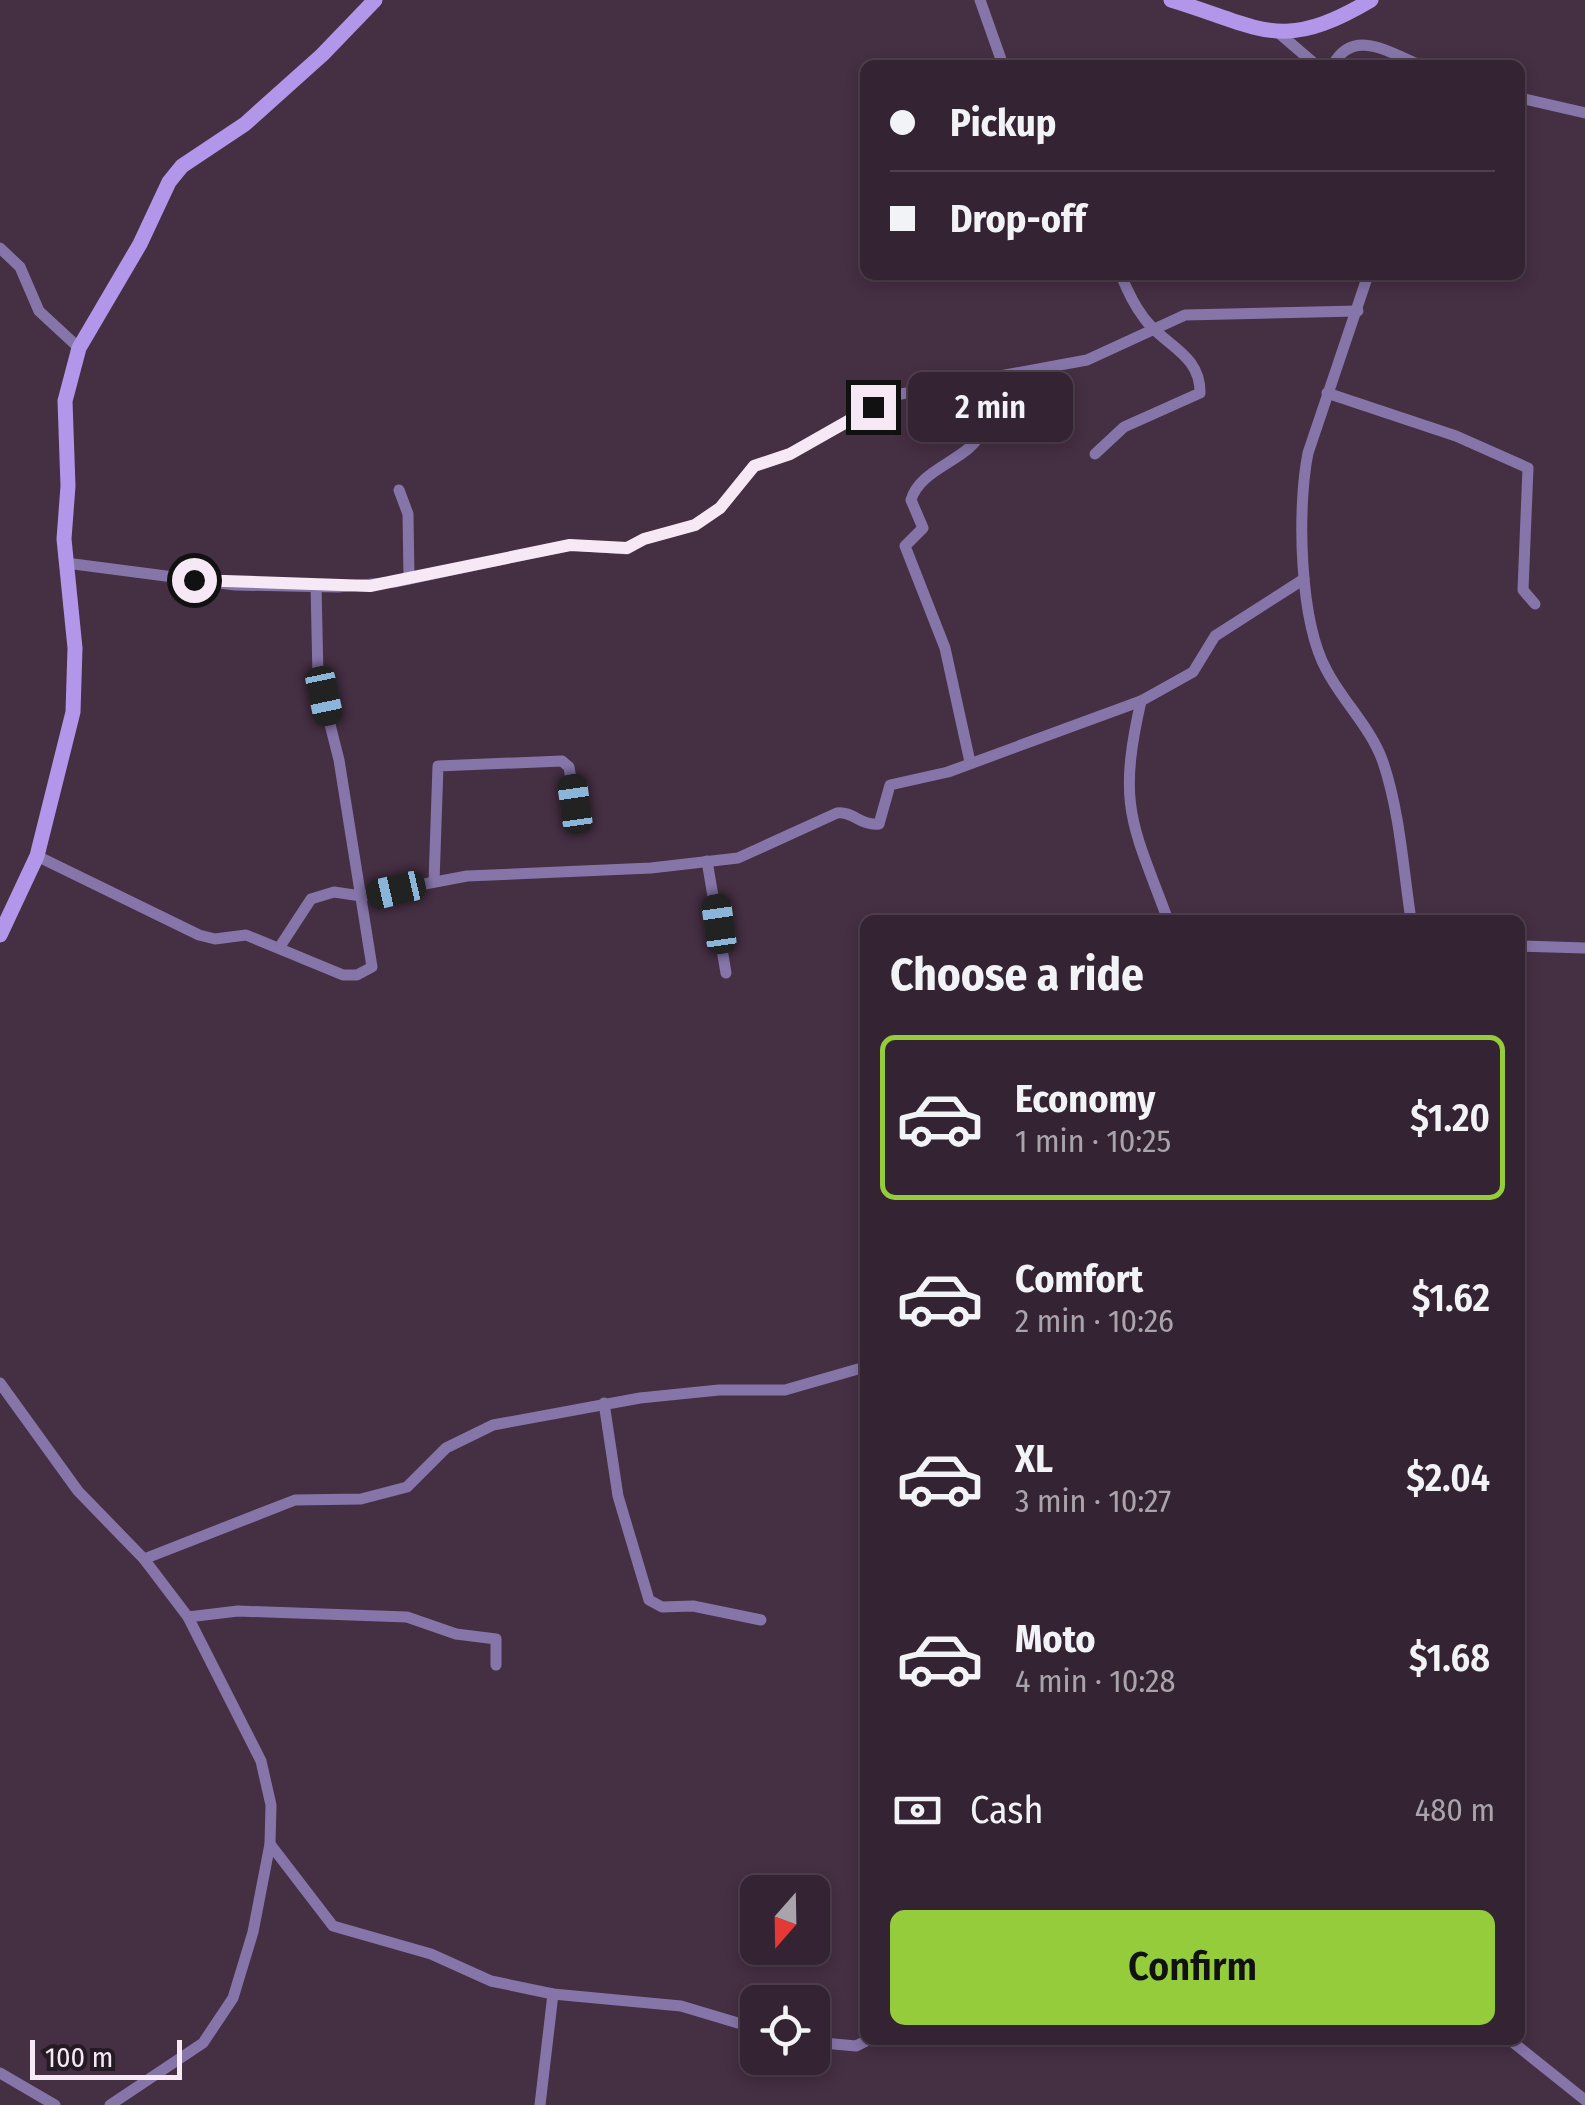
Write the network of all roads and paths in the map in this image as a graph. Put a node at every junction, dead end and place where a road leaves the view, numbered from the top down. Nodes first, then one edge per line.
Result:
1 (375, 0) edge
2 (980, 0) edge
3 (1171, 0) edge
4 (1371, 0) edge
5 (1280, 34) junction
6 (1001, 60) edge
7 (1310, 60) edge
8 (1338, 60) edge
9 (1405, 60) edge
10 (1525, 99) edge
11 (1585, 113) edge
12 (0, 248) edge
13 (1123, 280) edge
14 (1367, 280) edge
15 (1358, 311) junction
16 (1152, 327) junction
17 (79, 348) junction
18 (982, 382) junction
19 (1327, 393) junction
20 (1095, 454) dead end
21 (398, 490) dead end
22 (66, 563) junction
23 (409, 579) junction
24 (1304, 579) junction
25 (316, 585) junction
26 (1536, 604) dead end
27 (1141, 700) junction
28 (970, 762) junction
29 (575, 804) dead end
30 (37, 856) junction
31 (707, 861) junction
32 (434, 882) junction
33 (362, 896) junction
34 (1166, 915) edge
35 (1411, 915) edge
36 (0, 935) edge
37 (1525, 946) edge
38 (279, 948) junction
39 (1585, 948) edge
40 (726, 972) dead end
41 (860, 1368) edge
42 (0, 1383) edge
43 (604, 1403) junction
44 (144, 1558) junction
45 (188, 1617) junction
46 (761, 1620) dead end
47 (496, 1664) dead end
48 (270, 1844) junction
49 (553, 1994) junction
50 (740, 2024) edge
51 (830, 2044) edge
52 (860, 2044) edge
53 (1516, 2045) edge
54 (0, 2073) edge
55 (1585, 2100) edge
56 (55, 2105) edge
57 (110, 2105) edge
58 (540, 2105) edge

1 - 17 street
2 - 6 street
3 - 5 street
4 - 5 street
5 - 7 street
8 - 9 street
10 - 11 street
12 - 17 street
13 - 16 street
14 - 15 street
15 - 16 street
15 - 19 street
16 - 18 street
16 - 20 street
17 - 22 street
18 - 23 street
18 - 28 street
19 - 24 street
19 - 26 street
21 - 23 street
22 - 25 street
22 - 30 street
23 - 25 street
24 - 27 street
24 - 35 street
25 - 33 street
27 - 28 street
27 - 34 street
28 - 31 street
29 - 32 street
30 - 36 street
30 - 38 street
31 - 32 street
31 - 40 street
32 - 33 street
33 - 38 street
33 - 38 street
37 - 39 street
41 - 43 street
42 - 44 street
43 - 44 street
43 - 46 street
44 - 45 street
45 - 47 street
45 - 48 street
48 - 49 street
48 - 57 street
49 - 50 street
49 - 58 street
51 - 52 street
53 - 55 street
54 - 56 street

